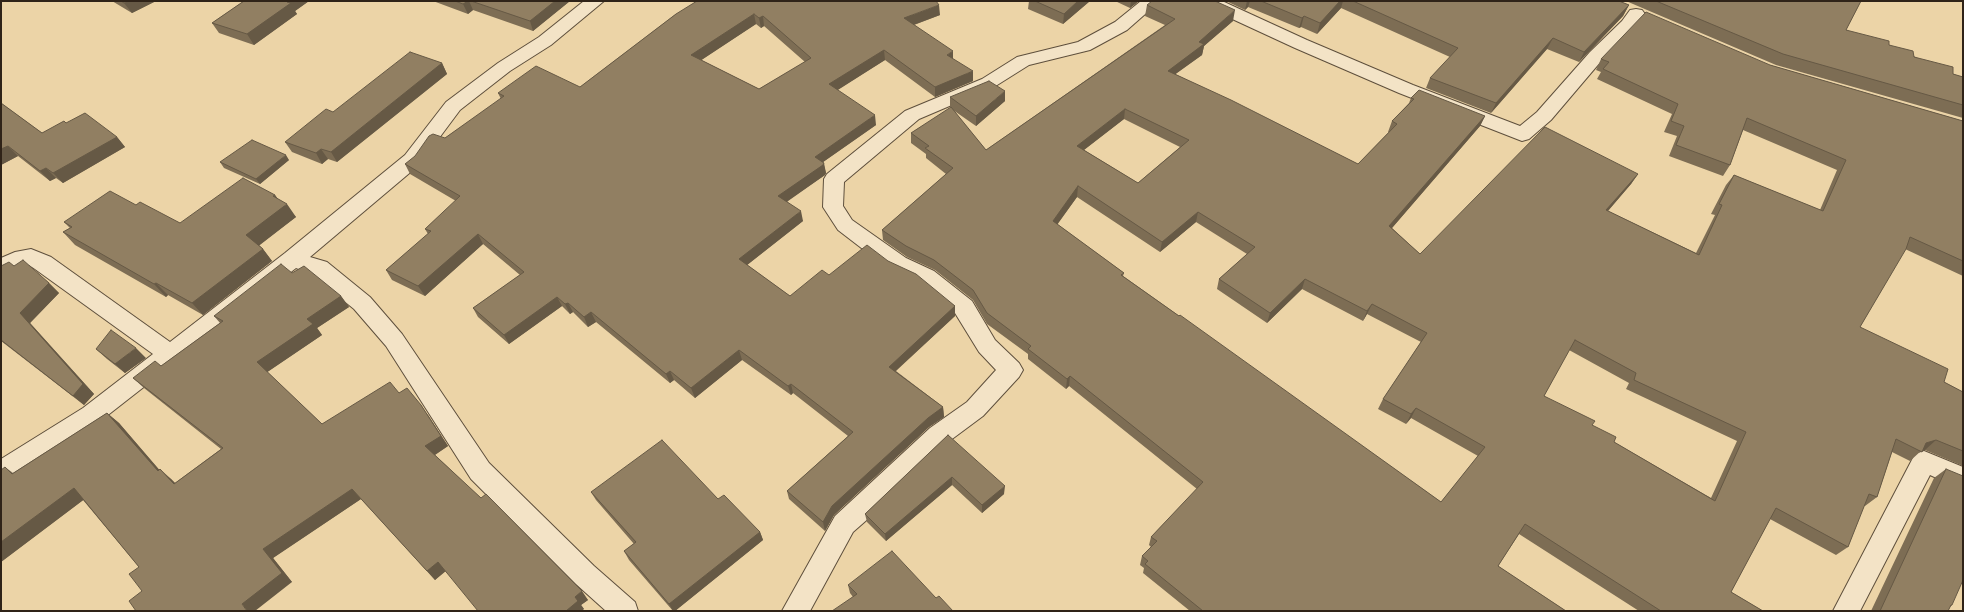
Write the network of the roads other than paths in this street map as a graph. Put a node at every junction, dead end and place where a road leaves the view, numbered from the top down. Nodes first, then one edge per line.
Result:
1 (595, 1) edge
2 (1151, 1) edge
3 (1208, 1) edge
4 (1636, 14) dead end
5 (293, 259) junction
6 (1, 266) edge
7 (170, 354) junction
8 (1, 472) edge
9 (1963, 479) edge
10 (625, 611) edge
11 (795, 611) edge
12 (1846, 611) edge

1 - 5 street
2 - 11 street
3 - 4 street
5 - 7 street
5 - 10 street
6 - 7 street
7 - 8 street
9 - 12 street

